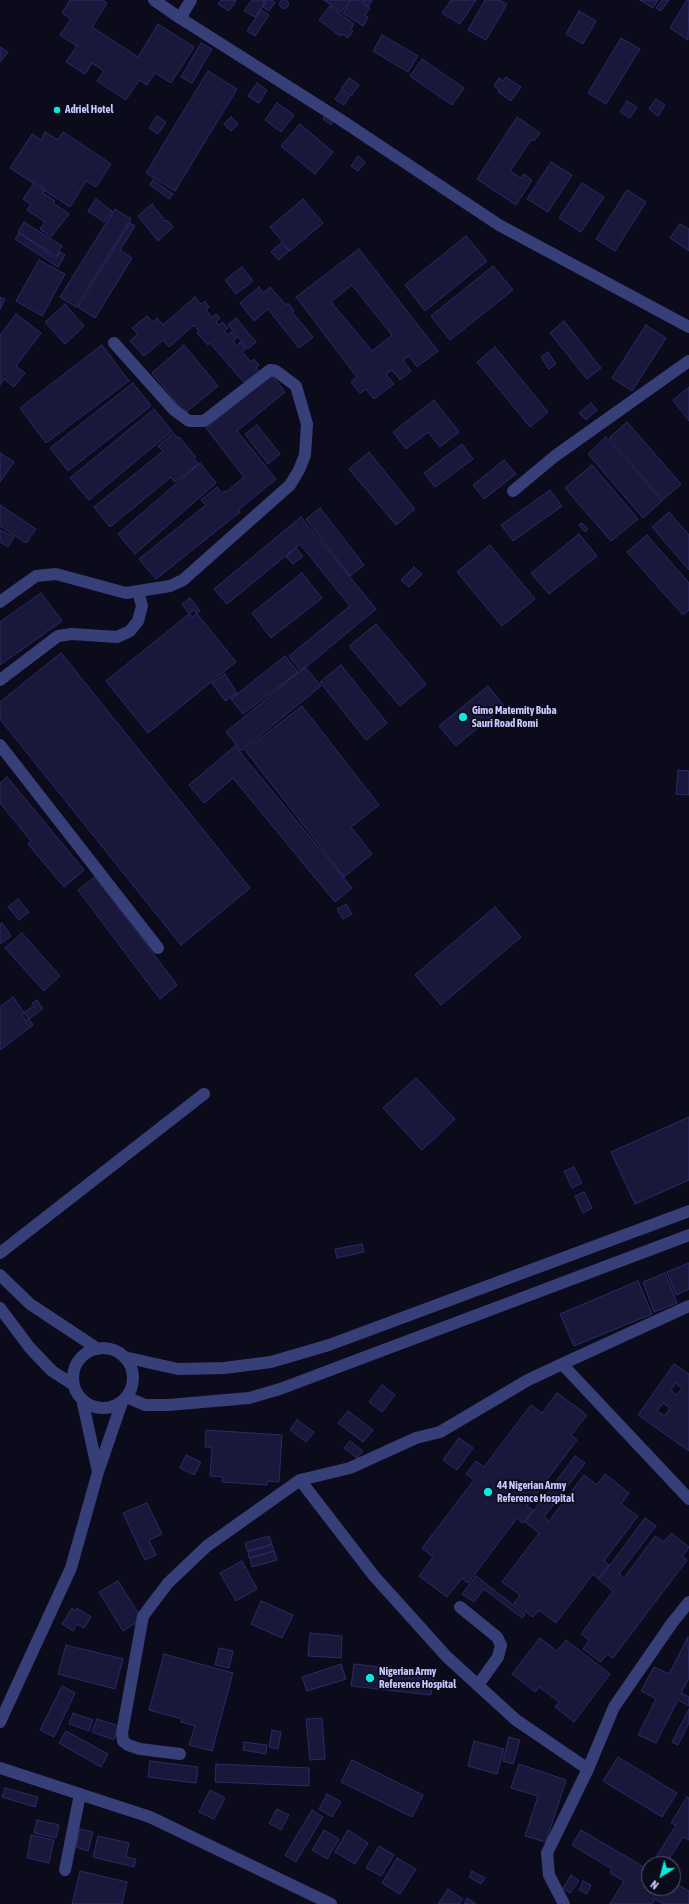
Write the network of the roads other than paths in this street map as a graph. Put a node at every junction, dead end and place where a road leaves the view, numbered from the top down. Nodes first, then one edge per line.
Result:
1 (154, 0) edge
2 (191, 0) edge
3 (180, 18) junction
4 (689, 328) edge
5 (114, 344) dead end
6 (689, 360) edge
7 (513, 491) dead end
8 (138, 591) junction
9 (0, 602) edge
10 (0, 680) edge
11 (0, 745) edge
12 (158, 948) dead end
13 (204, 1094) dead end
14 (689, 1212) edge
15 (689, 1235) edge
16 (0, 1253) edge
17 (0, 1275) edge
18 (689, 1306) edge
19 (0, 1308) edge
20 (98, 1349) junction
21 (124, 1357) junction
22 (562, 1364) junction
23 (74, 1385) junction
24 (82, 1399) junction
25 (124, 1399) junction
26 (98, 1472) junction
27 (300, 1480) junction
28 (689, 1499) edge
29 (689, 1602) edge
30 (460, 1607) dead end
31 (478, 1685) junction
32 (0, 1722) edge
33 (180, 1754) dead end
34 (0, 1768) edge
35 (588, 1769) junction
36 (80, 1794) junction
37 (65, 1870) dead end
38 (331, 1904) edge
39 (564, 1904) edge

1 - 3 street
2 - 3 street
3 - 4 street
5 - 8 street
6 - 7 street
8 - 9 street
8 - 10 street
11 - 12 street
13 - 16 street
14 - 21 street
15 - 25 street
17 - 20 street
18 - 22 street
19 - 23 street
20 - 21 street
20 - 23 street
21 - 25 street
22 - 27 street
22 - 28 street
23 - 24 street
24 - 25 street
24 - 26 street
25 - 26 street
26 - 32 street
27 - 31 street
27 - 33 street
29 - 35 street
30 - 31 street
31 - 35 street
34 - 36 street
35 - 39 street
36 - 37 street
36 - 38 street

